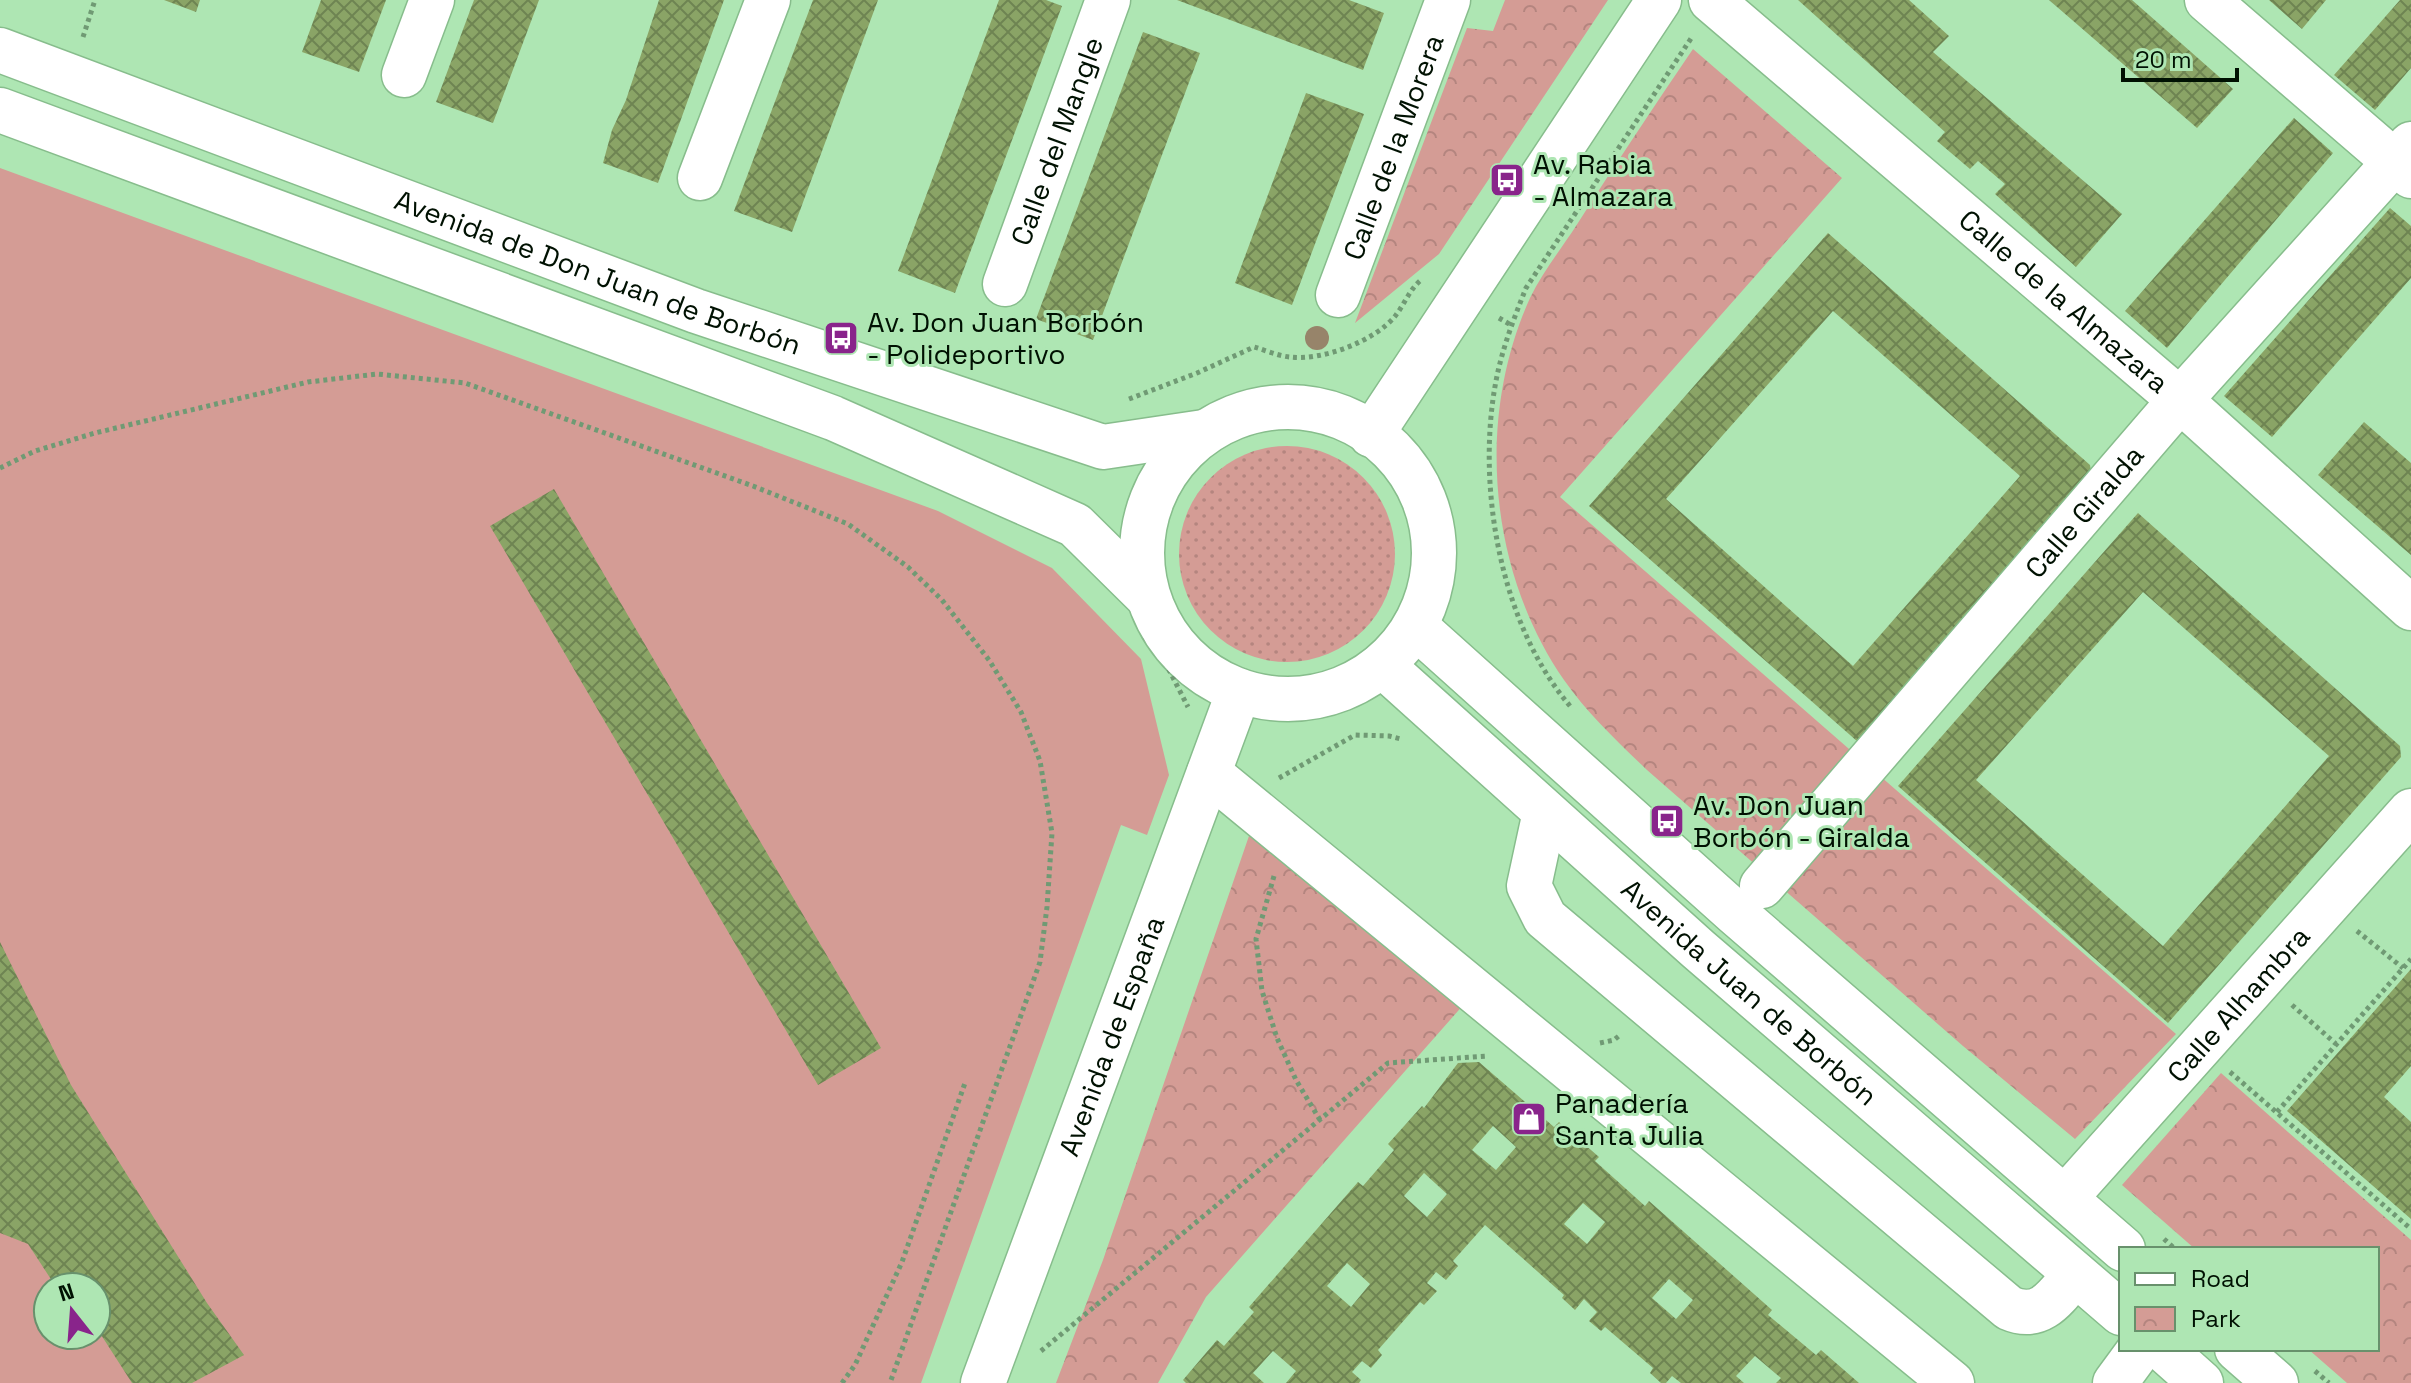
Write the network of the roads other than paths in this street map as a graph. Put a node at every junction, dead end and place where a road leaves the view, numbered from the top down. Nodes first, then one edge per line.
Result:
1 (432, 0) edge
2 (768, 0) edge
3 (1108, 0) edge
4 (1448, 0) edge
5 (1659, 0) edge
6 (2207, 0) edge
7 (1713, 2) edge
8 (0, 50) edge
9 (404, 75) dead end
10 (0, 110) edge
11 (2406, 161) edge
12 (700, 178) dead end
13 (1005, 284) dead end
14 (1338, 295) dead end
15 (2180, 400) junction
16 (1204, 432) junction
17 (1371, 435) junction
18 (2411, 608) edge
19 (1145, 614) junction
20 (1416, 627) junction
21 (1382, 665) junction
22 (1239, 691) junction
23 (1211, 766) junction
24 (2411, 811) edge
25 (1545, 812) junction
26 (1762, 886) dead end
27 (2065, 1198) junction
28 (2139, 1240) edge
29 (2075, 1274) junction
30 (2119, 1311) edge
31 (2139, 1351) edge
32 (2165, 1351) edge
33 (2239, 1351) edge
34 (2198, 1382) edge
35 (983, 1383) edge
36 (1952, 1383) edge
37 (2115, 1383) edge
38 (2276, 1383) edge

1 - 9 street
2 - 12 street
3 - 13 street, Calle del Mangle
4 - 14 street, Calle de la Morera
5 - 17 street
6 - 11 street
7 - 15 street, Calle de la Almazara
8 - 16 street, Avenida de Don Juan de Borbón
10 - 19 street, Avenida de Don Juan de Borbón
11 - 15 street, Calle Giralda
15 - 18 street, Calle de la Almazara
15 - 26 street, Calle Giralda
16 - 17 street
16 - 19 street
17 - 20 street
19 - 22 street
20 - 21 street
20 - 27 street, Avenida Juan de Borbón
21 - 22 street
21 - 25 street, Avenida Juan de Borbón
22 - 23 street, Avenida de España
23 - 35 street, Avenida de España
23 - 36 street
24 - 27 street, Calle Alhambra
25 - 29 street, Avenida Juan de Borbón
25 - 29 street
27 - 28 street, Avenida Juan de Borbón
29 - 30 street, Avenida Juan de Borbón
31 - 37 street
32 - 34 street
33 - 38 street

